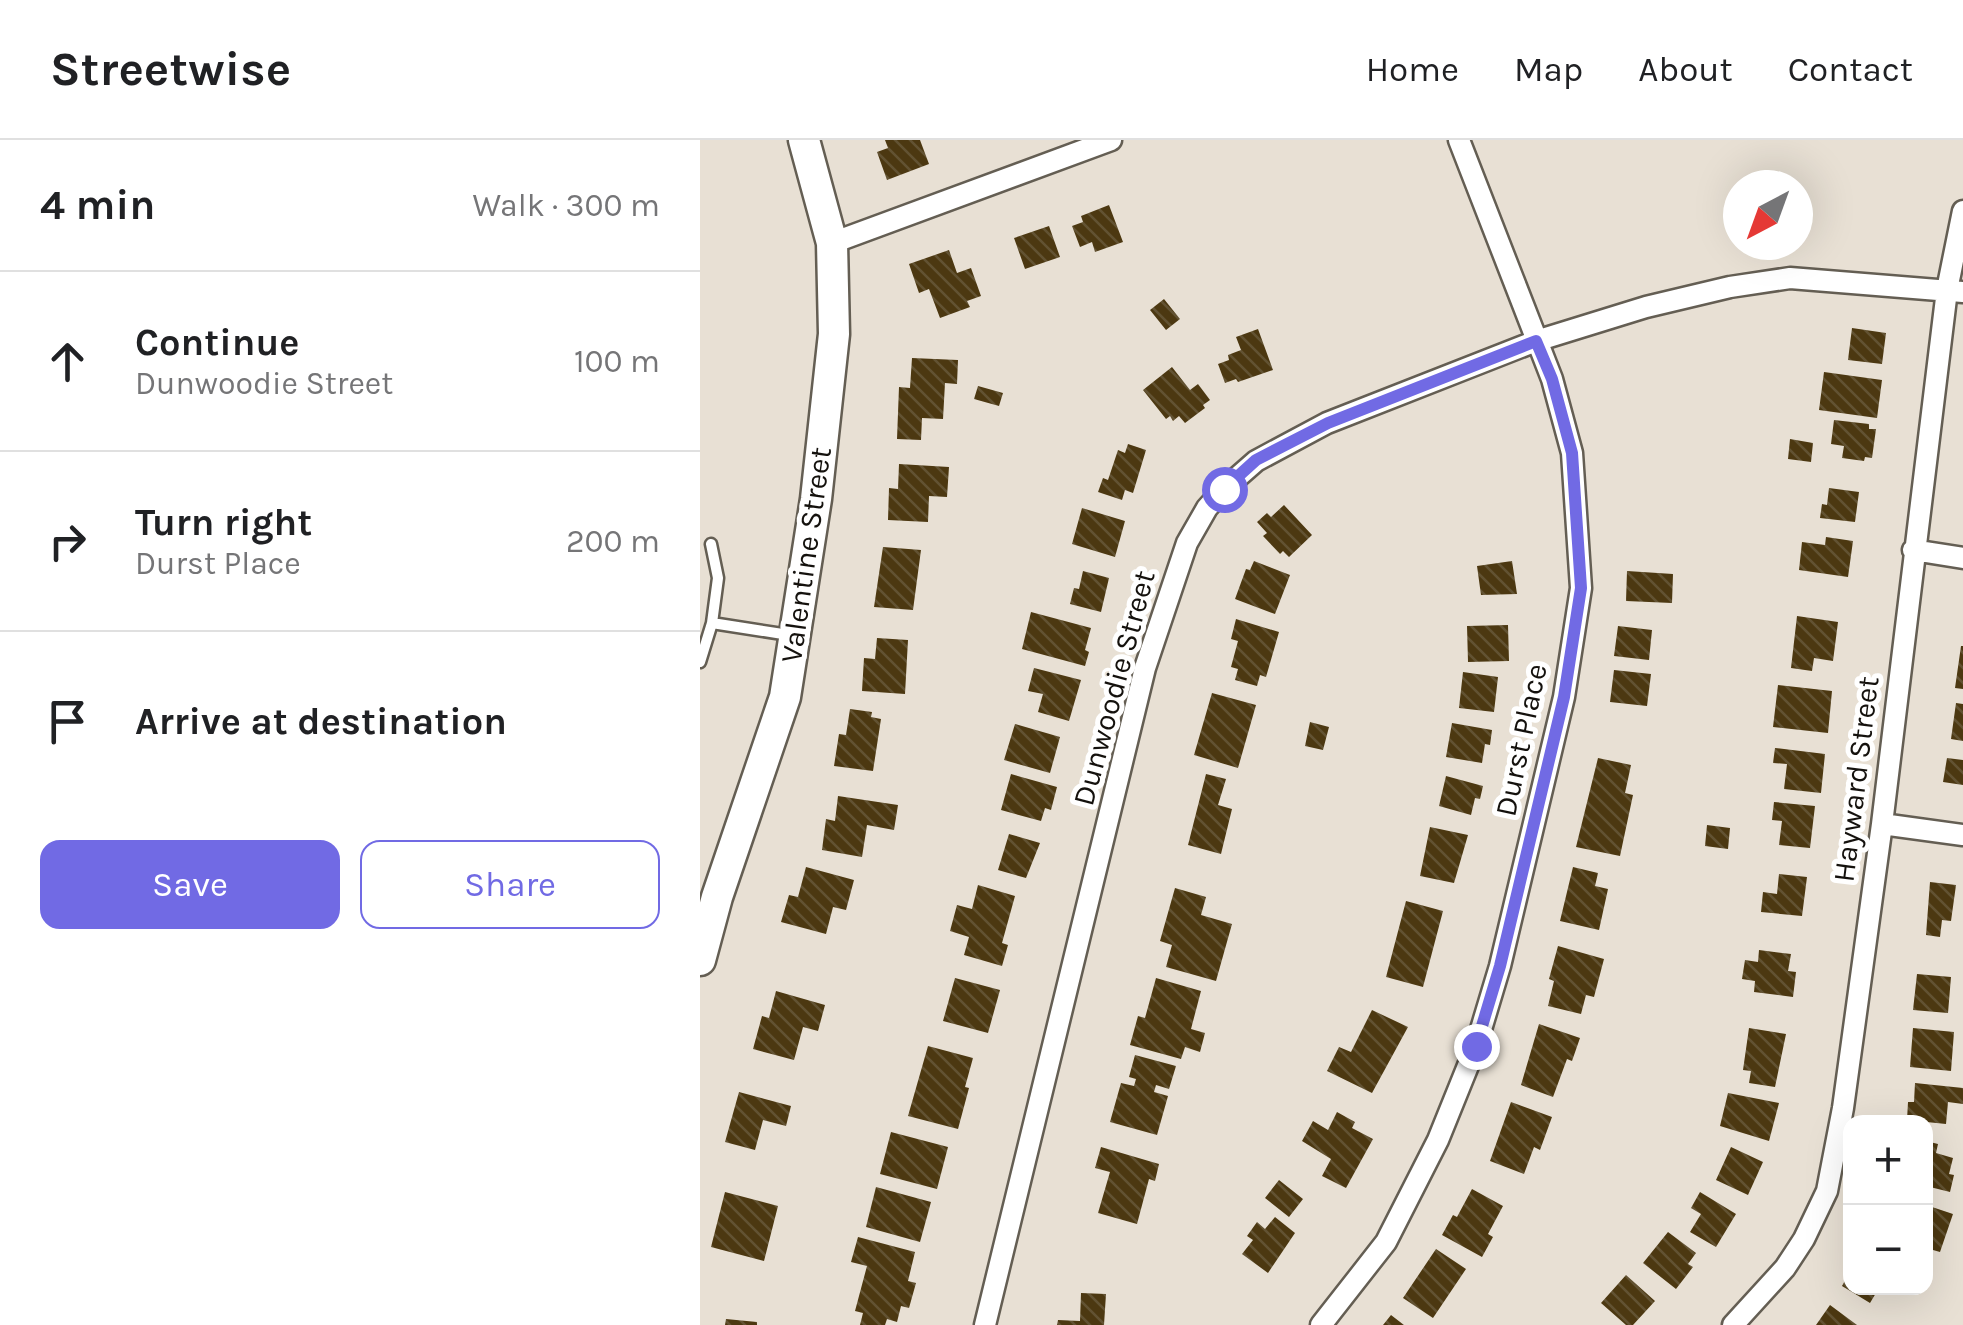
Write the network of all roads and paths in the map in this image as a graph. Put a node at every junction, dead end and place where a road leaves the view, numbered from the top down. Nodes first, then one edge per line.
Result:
1 (804, 140) edge
2 (1111, 140) edge
3 (1459, 140) edge
4 (1963, 210) edge
5 (832, 242) junction
6 (1955, 291) edge
7 (1536, 341) junction
8 (711, 544) dead end
9 (1914, 550) junction
10 (1963, 558) edge
11 (712, 623) junction
12 (795, 636) junction
13 (700, 662) edge
14 (1882, 824) junction
15 (1963, 835) edge
16 (700, 960) edge
17 (984, 1325) edge
18 (1321, 1325) edge
19 (1733, 1325) edge

1 - 5 street, Valentine Street
2 - 5 street
3 - 7 street, Durst Place
4 - 6 street, Hayward Street
5 - 12 street, Valentine Street
6 - 7 street, Dunwoodie Street
6 - 9 street, Hayward Street
7 - 17 street, Dunwoodie Street
7 - 18 street, Durst Place
8 - 11 lane
9 - 10 street
9 - 14 street, Hayward Street
11 - 12 lane
11 - 13 lane
12 - 16 street, Valentine Street
14 - 15 street
14 - 19 street, Hayward Street

